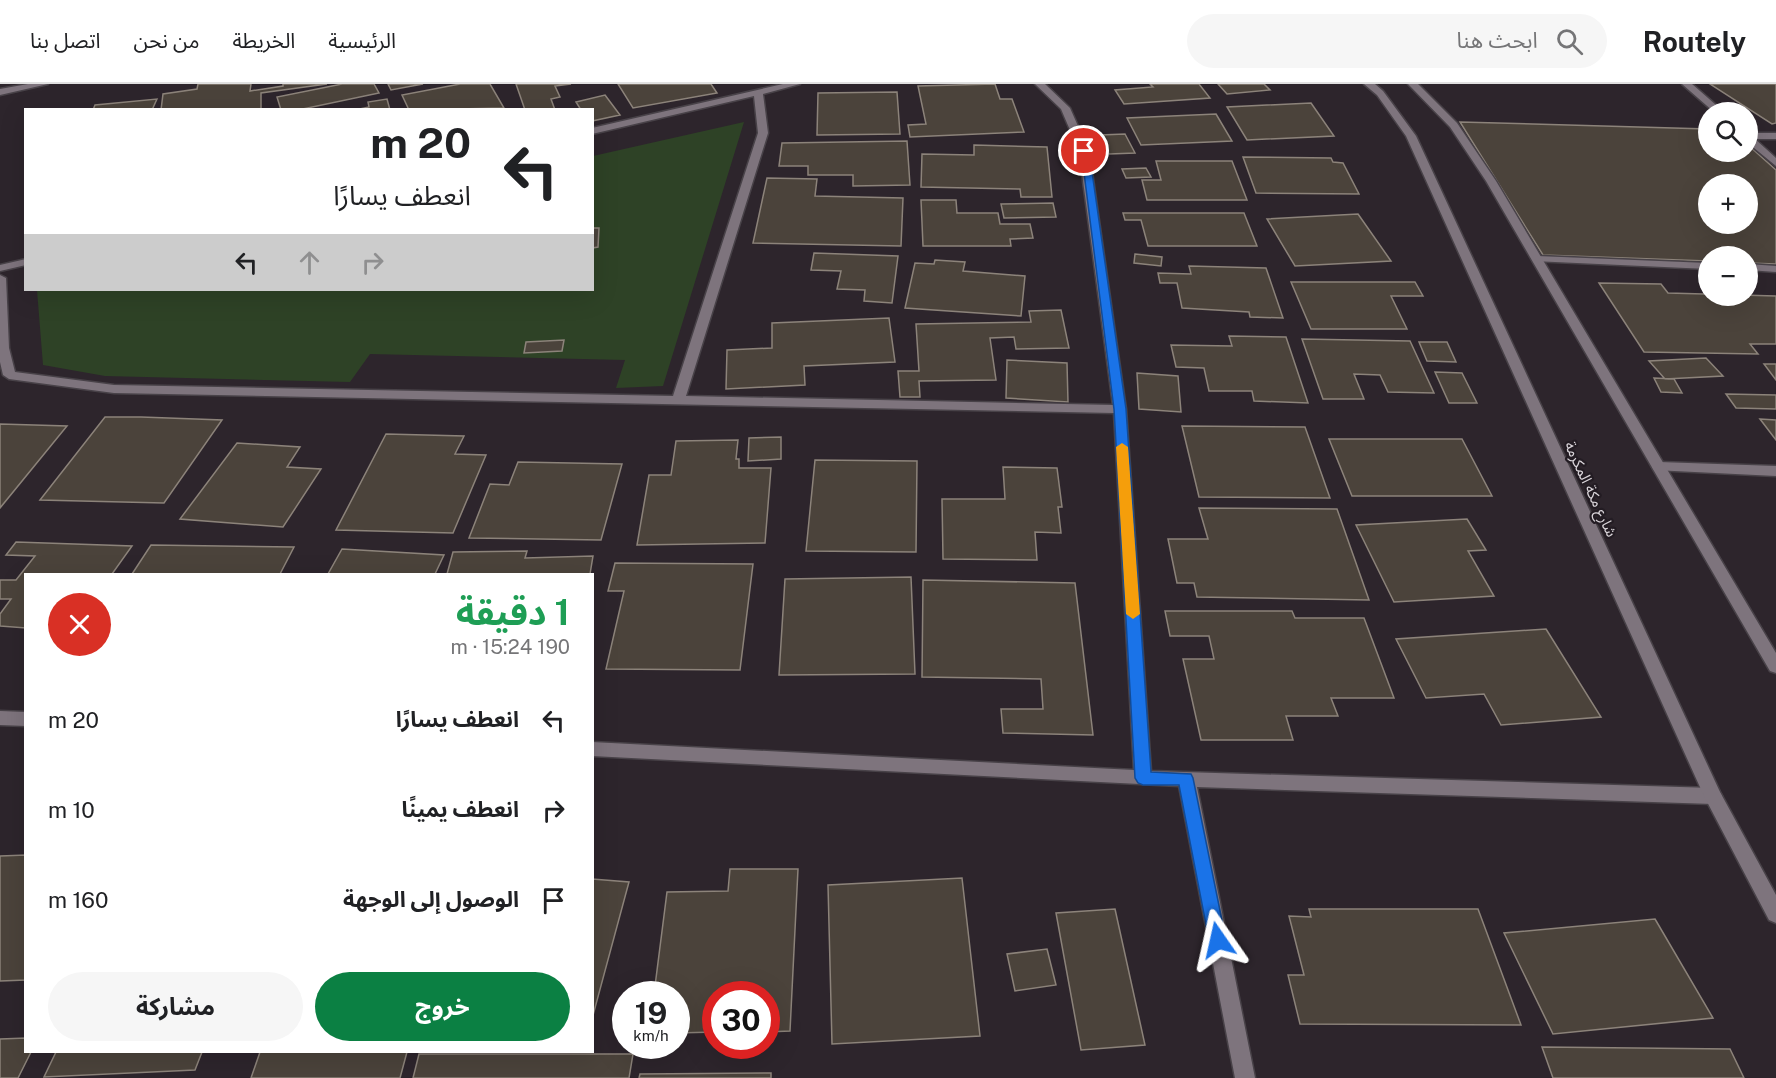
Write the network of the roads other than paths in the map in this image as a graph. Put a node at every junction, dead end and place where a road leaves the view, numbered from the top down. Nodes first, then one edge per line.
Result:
1 (43, 84) edge
2 (795, 84) edge
3 (1040, 84) edge
4 (1369, 84) edge
5 (1413, 84) edge
6 (1687, 84) edge
7 (0, 92) edge
8 (758, 93) junction
9 (1708, 102) edge
10 (594, 131) edge
11 (1776, 136) edge
12 (1758, 137) edge
13 (1758, 146) edge
14 (1776, 163) edge
15 (1537, 259) junction
16 (24, 262) edge
17 (1698, 266) edge
18 (0, 268) edge
19 (1758, 268) edge
20 (1776, 269) edge
21 (0, 278) edge
22 (1, 313) edge
23 (678, 400) junction
24 (1120, 409) junction
25 (1659, 467) junction
26 (1776, 471) edge
27 (1776, 667) edge
28 (0, 718) edge
29 (24, 719) edge
30 (594, 749) edge
31 (1143, 778) junction
32 (1186, 778) junction
33 (1713, 796) junction
34 (1776, 915) edge
35 (1245, 1078) edge

1 - 7 street
2 - 8 street
3 - 24 street
4 - 33 street, شارع مكة المكرمة
5 - 15 street
6 - 9 street
8 - 10 street
8 - 23 street
11 - 12 street
13 - 14 street
15 - 17 street
15 - 25 street
16 - 18 street
19 - 20 street
21 - 22 street
22 - 23 street
23 - 24 street
24 - 31 street
25 - 26 street
25 - 27 street
28 - 29 street
30 - 31 street
31 - 32 street
32 - 33 street
32 - 35 street
33 - 34 street, شارع مكة المكرمة

